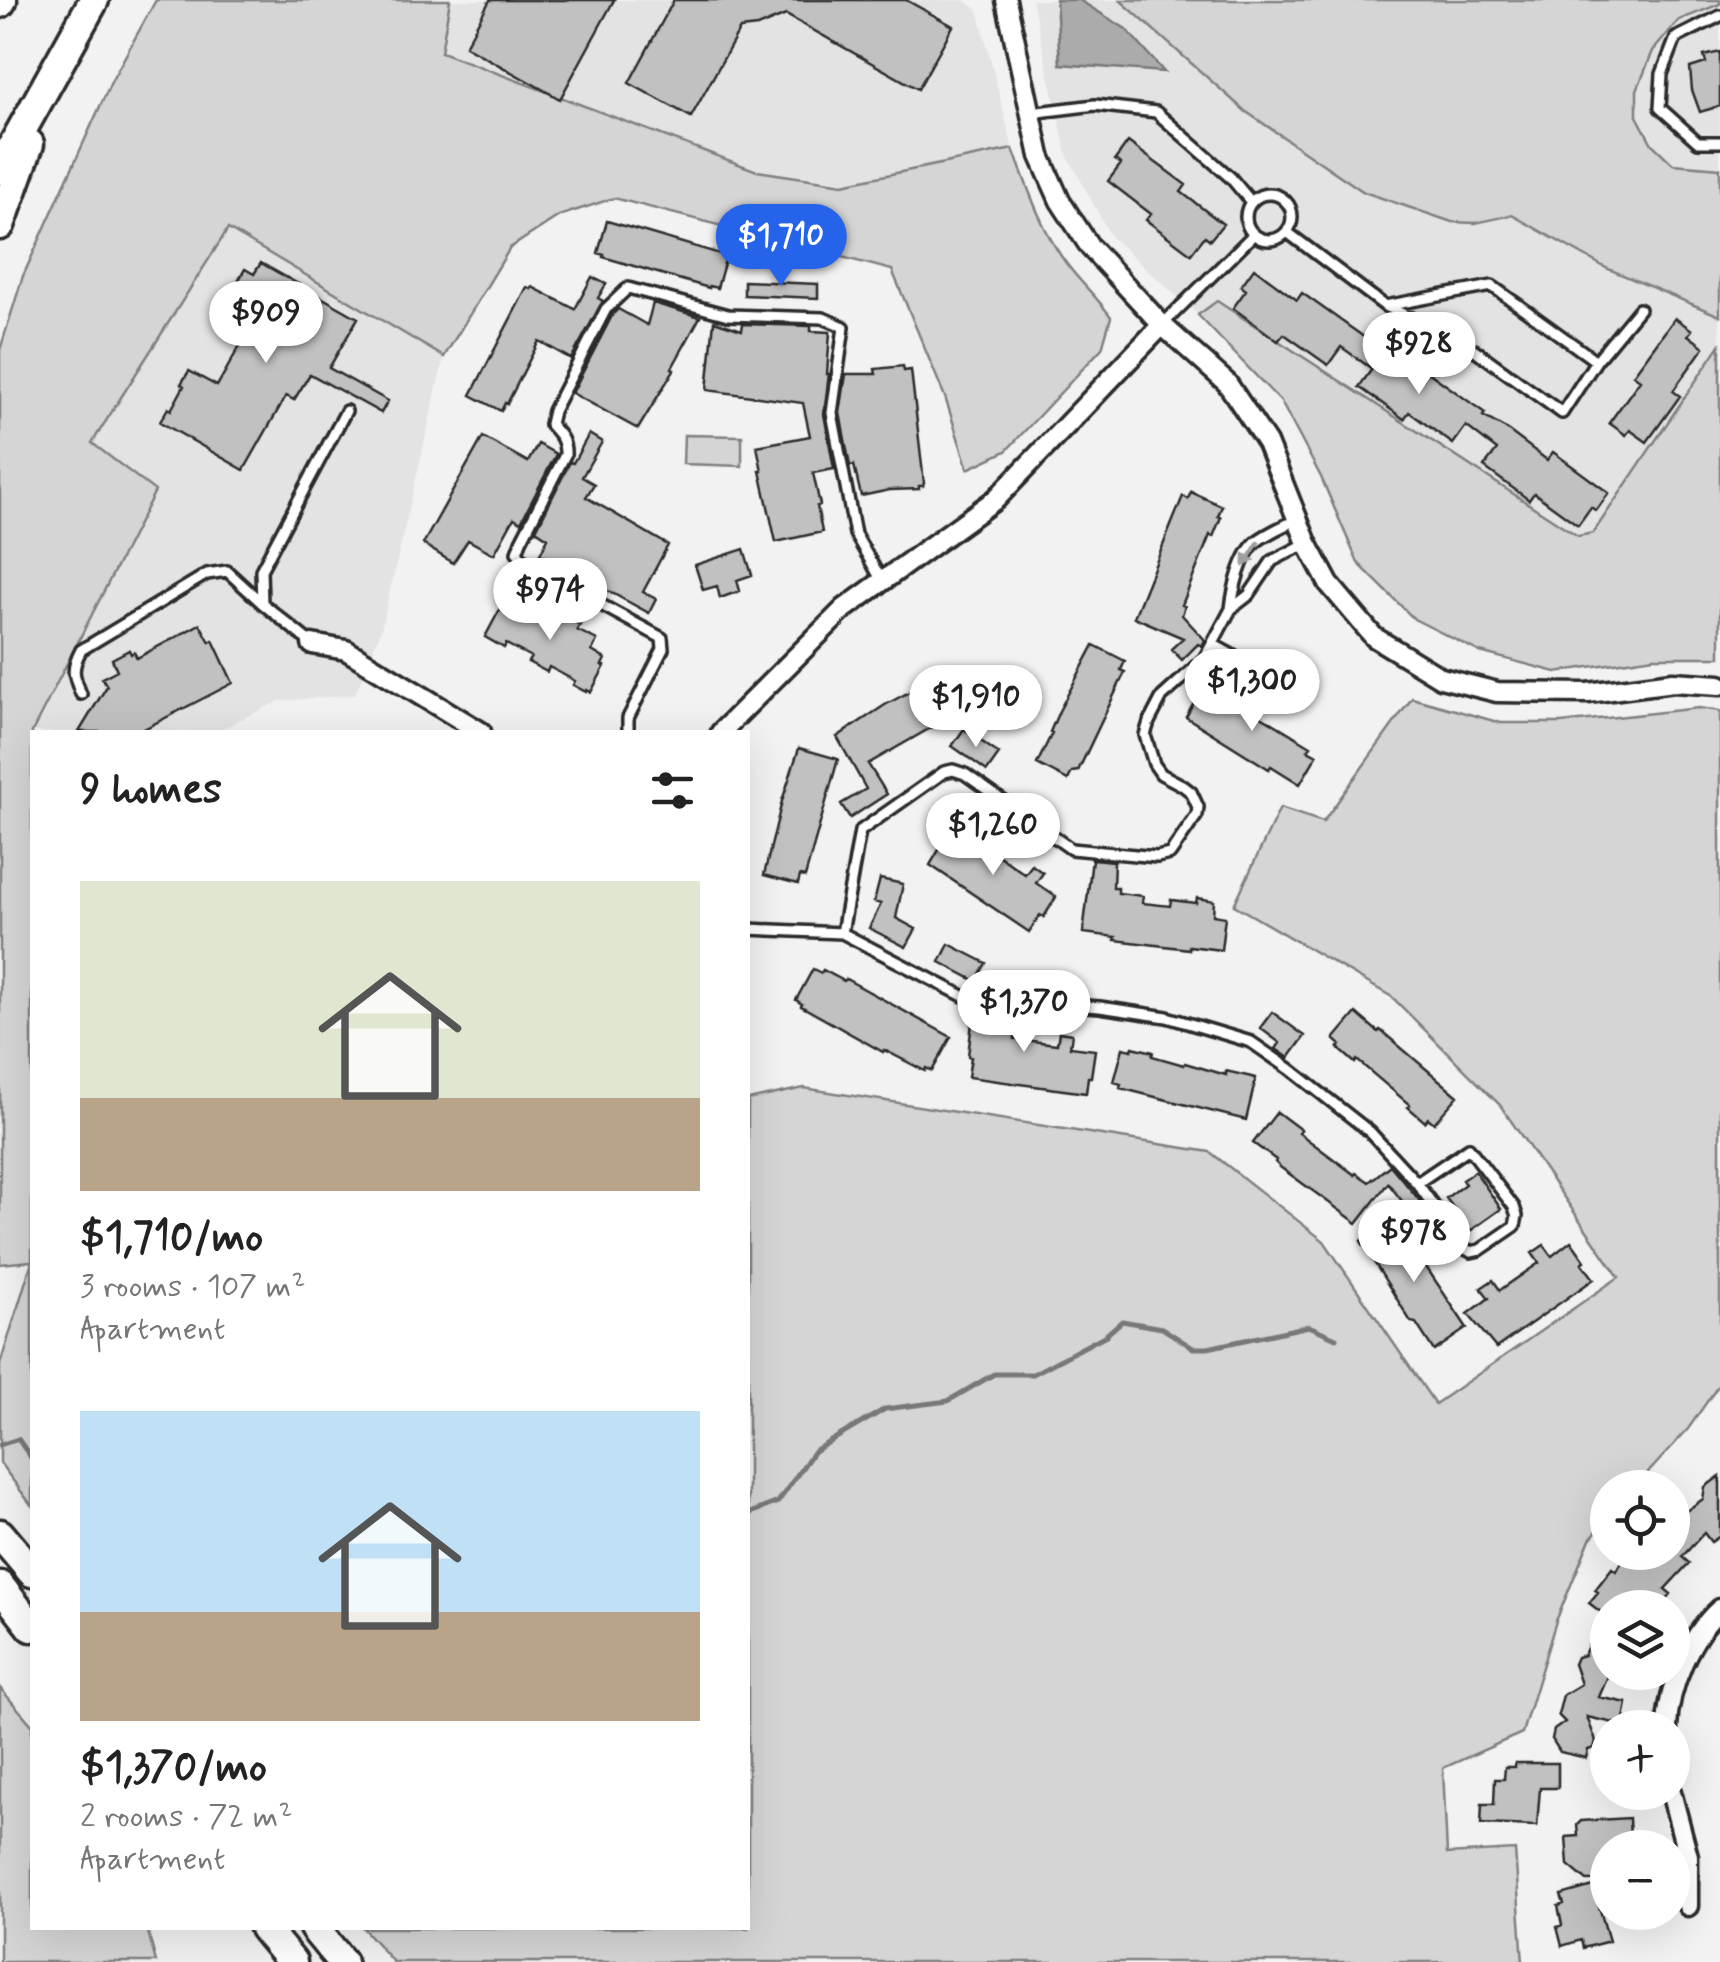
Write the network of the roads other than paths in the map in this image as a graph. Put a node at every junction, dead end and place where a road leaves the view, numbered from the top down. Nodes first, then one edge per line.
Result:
1 (94, 0) edge
2 (1006, 0) edge
3 (1720, 16) edge
4 (57, 68) junction
5 (1030, 113) junction
6 (1720, 142) edge
7 (0, 170) edge
8 (1252, 202) junction
9 (0, 225) edge
10 (1287, 232) junction
11 (1254, 234) junction
12 (1385, 306) junction
13 (1639, 309) dead end
14 (1162, 325) junction
15 (1596, 361) junction
16 (346, 410) dead end
17 (1298, 519) junction
18 (1307, 543) junction
19 (882, 582) junction
20 (262, 603) junction
21 (1231, 609) junction
22 (312, 644) joint
23 (1212, 644) junction
24 (1720, 684) edge
25 (1298, 691) dead end
26 (81, 694) dead end
27 (479, 730) edge
28 (628, 730) edge
29 (723, 730) edge
30 (750, 929) edge
31 (842, 932) junction
32 (1417, 1183) junction
33 (0, 1534) edge
34 (30, 1570) edge
35 (0, 1586) edge
36 (1720, 1609) edge
37 (30, 1624) edge
38 (1668, 1710) edge
39 (266, 1930) edge
40 (316, 1930) edge
41 (292, 1962) edge
42 (342, 1962) edge

1 - 4 main road
2 - 5 street
3 - 6 lane
4 - 7 main road
4 - 9 main road
5 - 8 lane
5 - 14 street
8 - 10 lane
8 - 11 lane
10 - 11 lane
10 - 12 lane
11 - 14 lane
12 - 15 lane
12 - 15 lane
13 - 15 lane
14 - 17 street
14 - 19 street
16 - 20 lane
17 - 18 street
17 -> 21 lane
18 - 21 lane
18 - 24 street
19 - 28 lane
19 - 29 street
20 - 22 lane
20 - 26 lane
21 - 23 lane
22 - 27 street
23 - 25 lane
23 - 31 lane
30 - 31 lane
31 - 32 lane
32 - 32 lane
33 - 34 main road
35 - 37 main road
36 - 38 street
39 - 41 main road
40 - 42 main road

